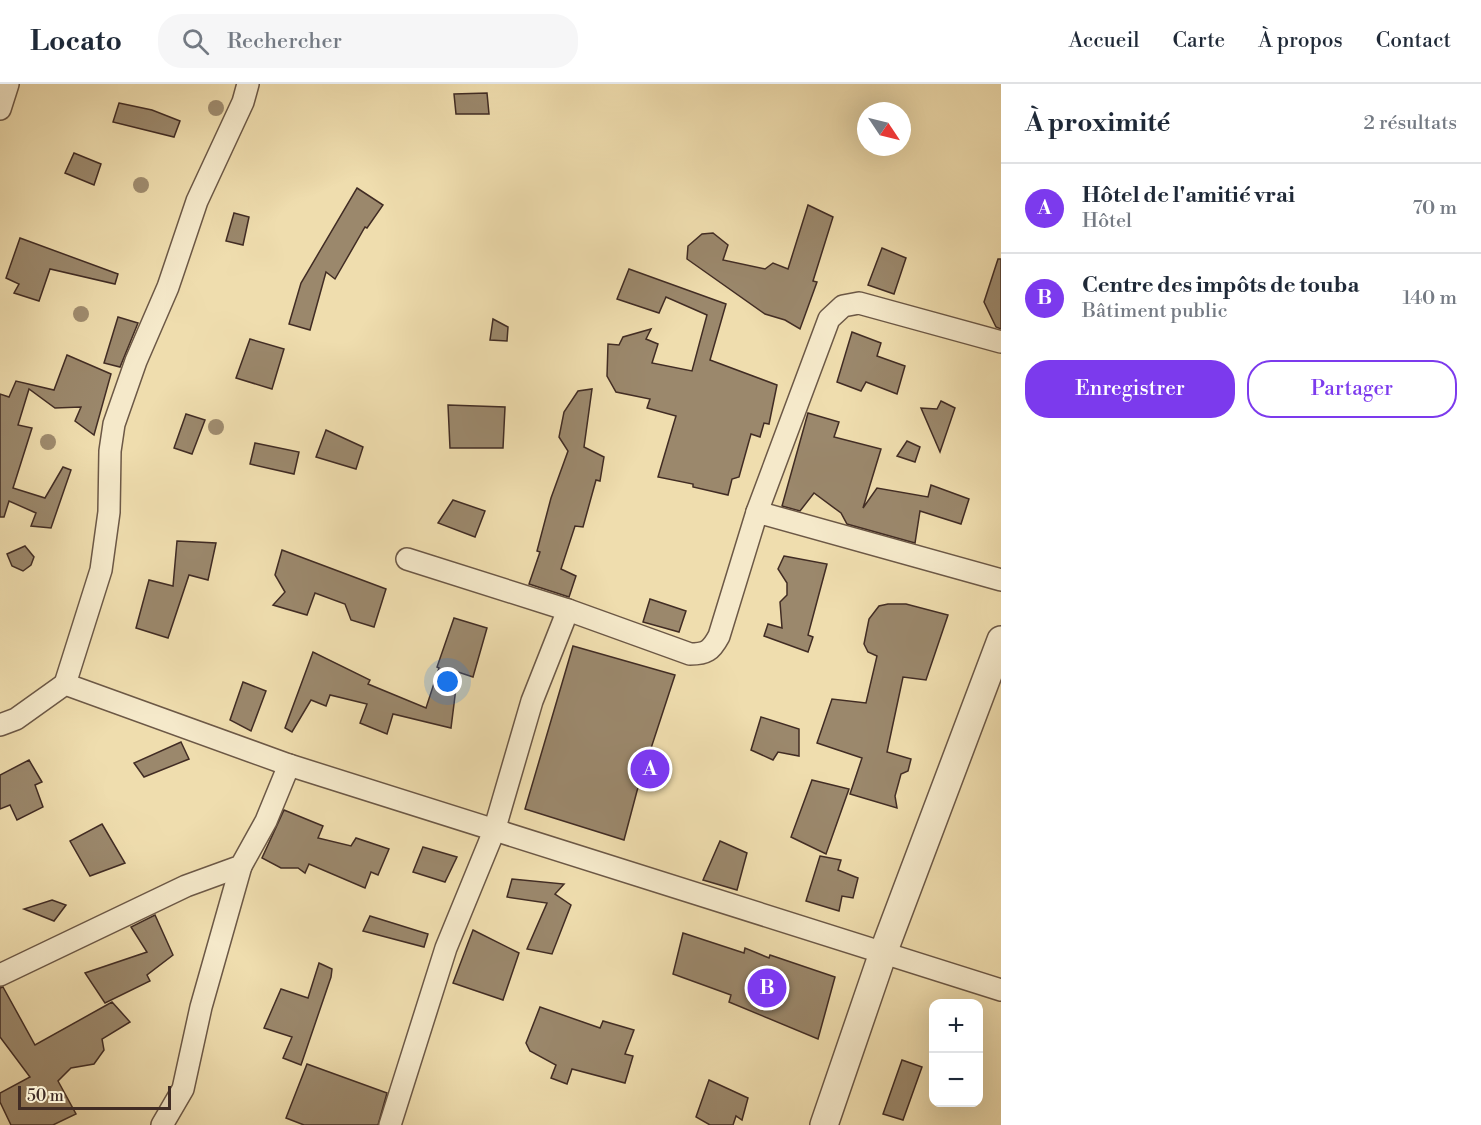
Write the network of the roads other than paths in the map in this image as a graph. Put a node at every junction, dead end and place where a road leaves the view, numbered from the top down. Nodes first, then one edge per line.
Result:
1 (8, 84) edge
2 (248, 84) edge
3 (0, 109) edge
4 (1001, 342) edge
5 (757, 512) junction
6 (407, 559) dead end
7 (1001, 580) edge
8 (568, 610) junction
9 (1001, 640) edge
10 (65, 684) junction
11 (0, 725) edge
12 (289, 765) junction
13 (494, 831) junction
14 (241, 866) junction
15 (883, 953) junction
16 (0, 975) edge
17 (1001, 990) edge
18 (162, 1125) edge
19 (390, 1125) edge
20 (824, 1125) edge

1 - 3 street
2 - 10 street
4 - 5 street
5 - 7 street
5 - 8 street
6 - 8 street
8 - 13 street
9 - 15 street
10 - 11 street
10 - 12 street
12 - 13 street
12 - 14 street
13 - 15 street
13 - 19 street
14 - 16 street
14 - 18 street
15 - 17 street
15 - 20 street

